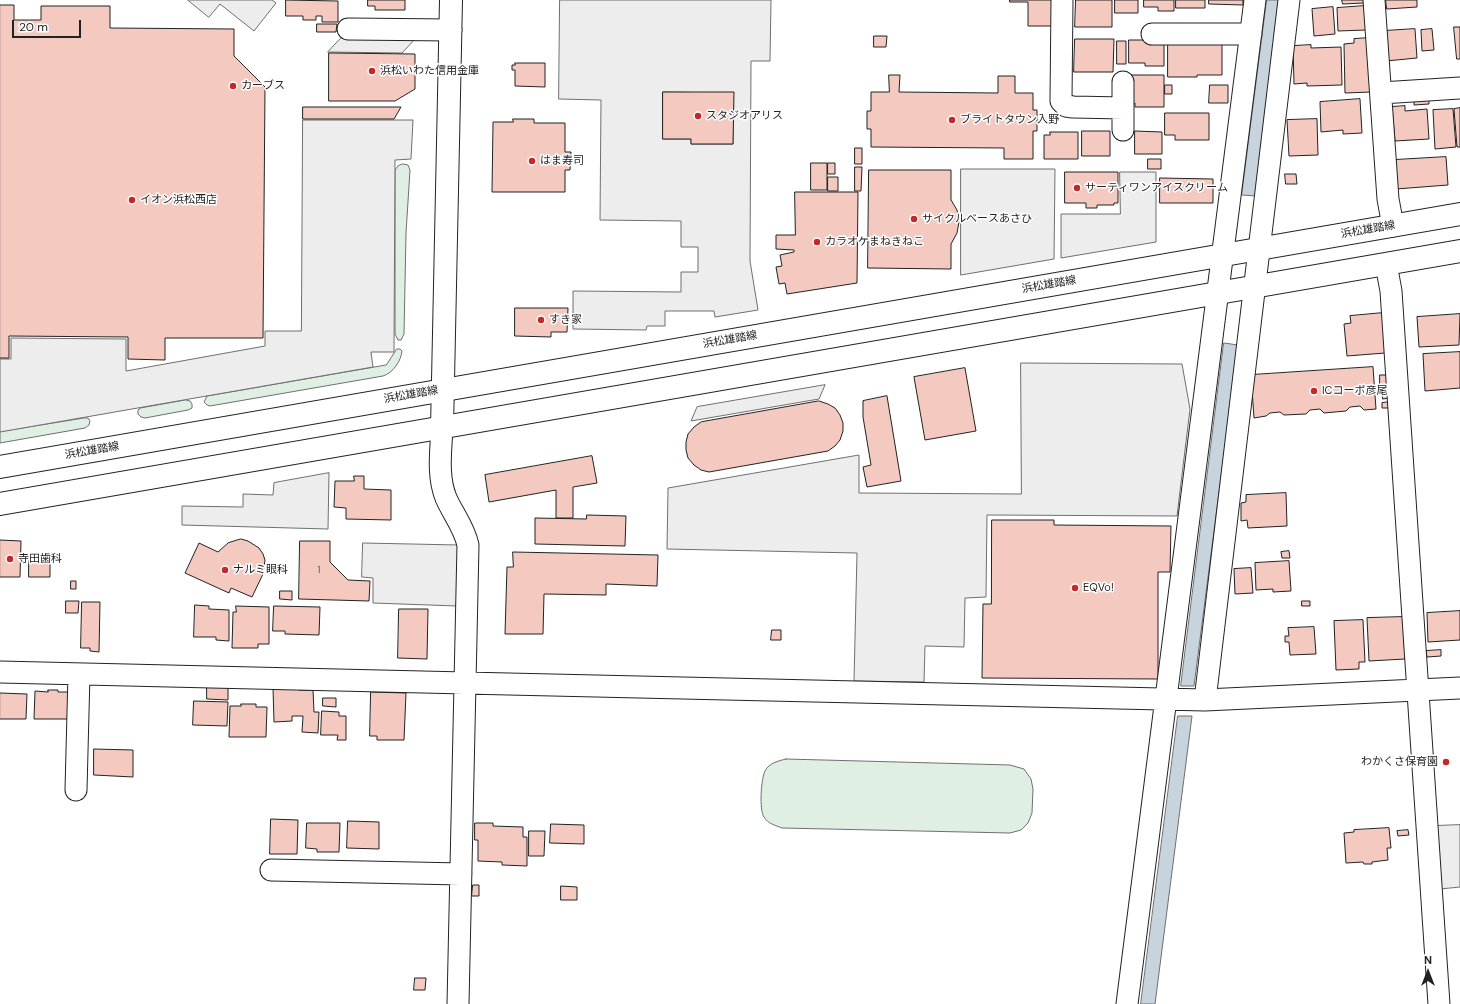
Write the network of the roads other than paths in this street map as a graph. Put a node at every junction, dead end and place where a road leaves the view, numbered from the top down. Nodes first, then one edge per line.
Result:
1 (451, 0) edge
2 (1062, 0) edge
3 (1255, 0) edge
4 (1289, 0) edge
5 (1374, 0) edge
6 (348, 29) dead end
7 (451, 30) junction
8 (1152, 34) dead end
9 (1251, 34) junction
10 (1123, 82) dead end
11 (1460, 88) edge
12 (1380, 93) junction
13 (1123, 108) junction
14 (1123, 130) dead end
15 (1460, 214) edge
16 (1393, 226) junction
17 (1259, 249) junction
18 (1460, 251) edge
19 (1222, 255) junction
20 (1386, 264) junction
21 (1255, 286) junction
22 (1218, 293) junction
23 (442, 390) junction
24 (442, 428) junction
25 (0, 468) edge
26 (0, 504) edge
27 (0, 672) edge
28 (79, 674) junction
29 (465, 683) junction
30 (1460, 688) edge
31 (1418, 691) junction
32 (1166, 700) junction
33 (1205, 700) junction
34 (76, 790) dead end
35 (271, 870) dead end
36 (461, 874) junction
37 (458, 1004) edge
38 (1128, 1004) edge
39 (1439, 1004) edge

1 - 7 main road
2 - 13 street
3 - 9 street
4 - 17 street
5 - 12 street
6 - 7 street
7 - 23 main road
8 - 9 street
9 - 19 street
10 - 13 street
11 - 12 street
12 - 16 street
13 - 14 street
15 - 16 main road, 浜松雄踏線
16 - 17 main road, 浜松雄踏線
17 - 19 main road, 浜松雄踏線
17 - 21 street
18 - 20 main road
19 - 22 street
19 - 23 main road, 浜松雄踏線
20 - 21 main road
20 - 31 street
21 - 22 main road
21 - 33 street
22 - 24 main road
22 - 32 street
23 - 24 main road
23 - 25 main road, 浜松雄踏線
24 - 26 main road
24 - 29 street
27 - 28 street
28 - 29 street
28 - 34 street
29 - 32 street
29 - 36 street
30 - 31 street
31 - 33 street
31 - 39 street
32 - 33 street
32 - 38 street
35 - 36 street
36 - 37 street

